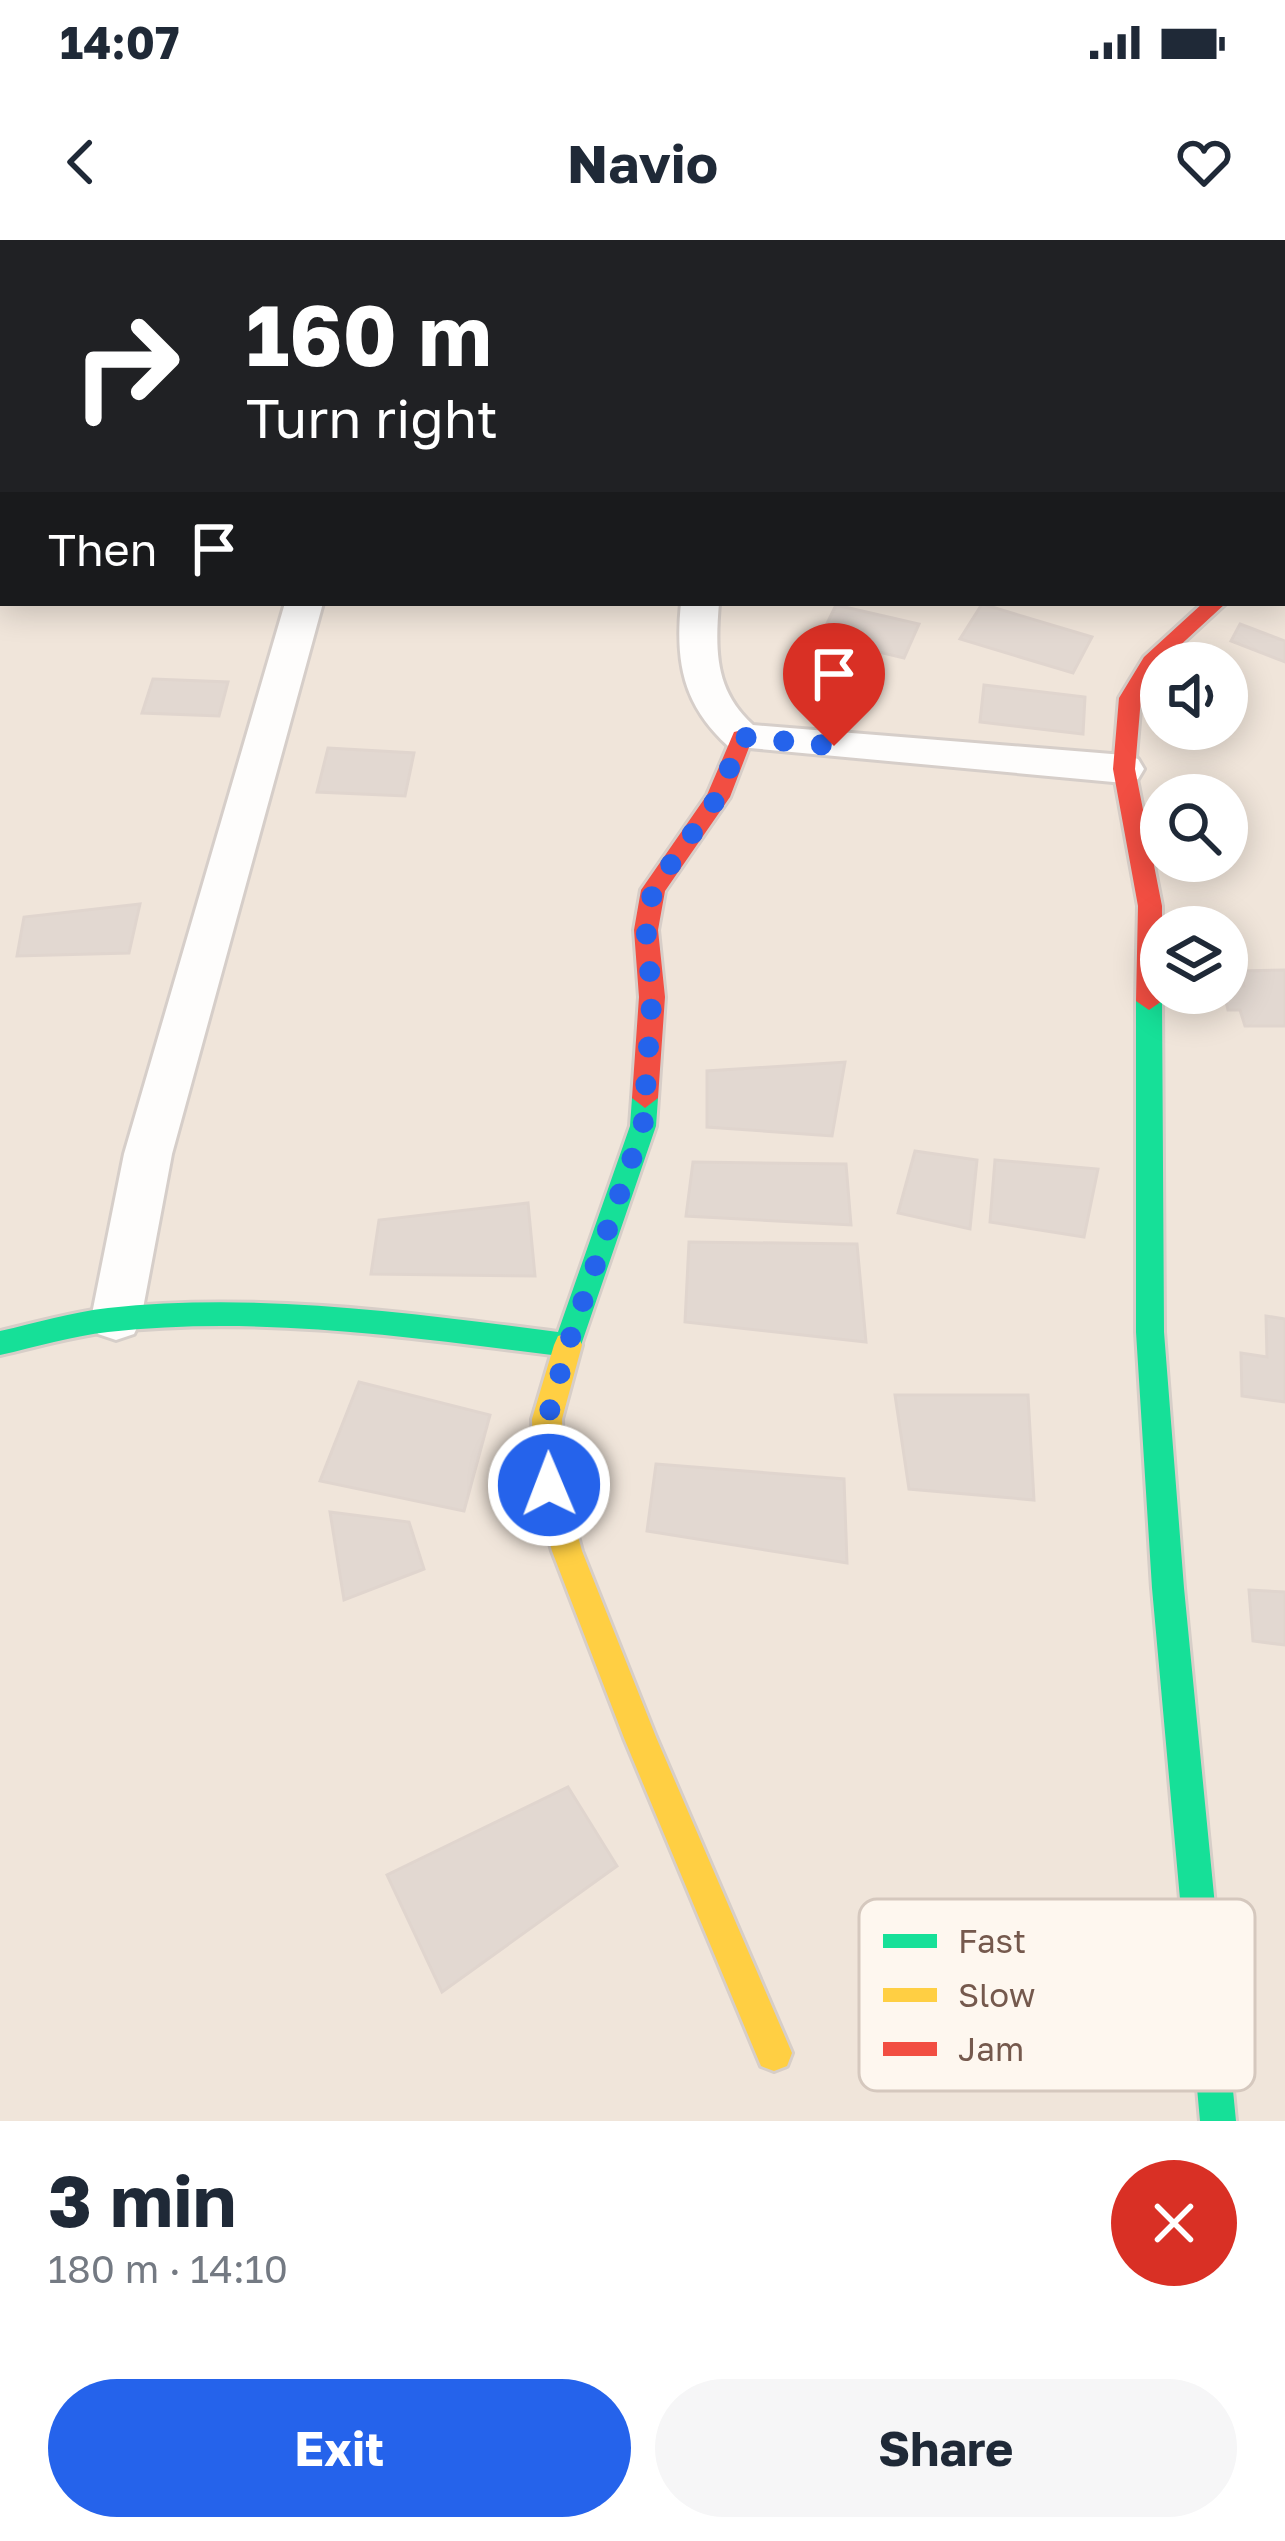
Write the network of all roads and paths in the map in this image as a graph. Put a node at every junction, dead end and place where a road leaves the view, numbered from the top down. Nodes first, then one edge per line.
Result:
1 (303, 606) edge
2 (700, 606) edge
3 (1212, 606) edge
4 (742, 737) junction
5 (1124, 769) junction
6 (116, 1319) junction
7 (0, 1343) edge
8 (568, 1345) junction
9 (1197, 1899) edge
10 (774, 2053) dead end
11 (1214, 2091) edge
12 (1217, 2121) edge

1 - 6 street
2 - 4 street
3 - 5 street
4 - 5 street
4 - 8 street
5 - 9 street
6 - 7 street
6 - 8 street
8 - 10 street
11 - 12 street

